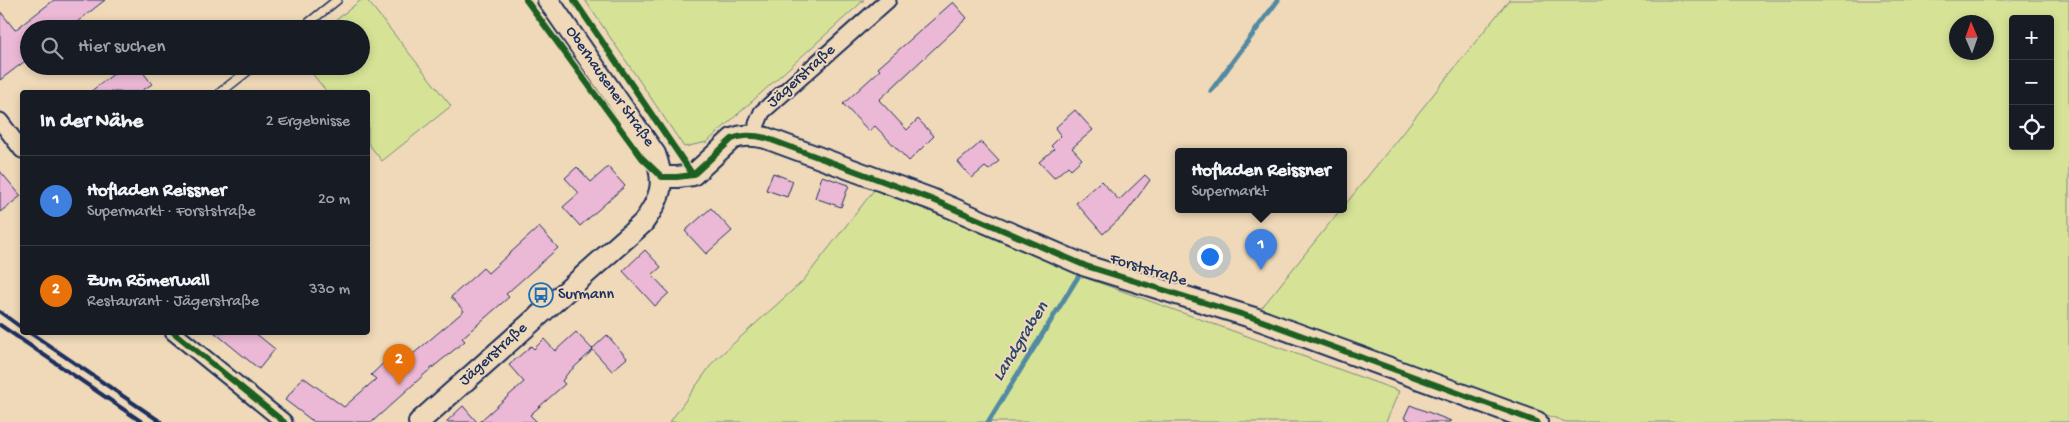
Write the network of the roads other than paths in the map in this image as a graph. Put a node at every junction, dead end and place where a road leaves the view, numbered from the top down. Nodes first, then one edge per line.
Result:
1 (337, 0) edge
2 (548, 0) edge
3 (888, 0) edge
4 (312, 20) edge
5 (243, 75) edge
6 (224, 90) edge
7 (0, 121) edge
8 (756, 135) junction
9 (20, 147) edge
10 (662, 177) junction
11 (177, 335) edge
12 (284, 422) edge
13 (419, 422) edge
14 (1538, 422) edge

1 - 4 lane
2 - 10 street, Oberhausener Straße
3 - 8 street, Jägerstraße
5 - 6 lane
7 - 9 street
8 - 10 street
8 - 14 street, Forststraße
10 - 13 street, Jägerstraße
11 - 12 street

